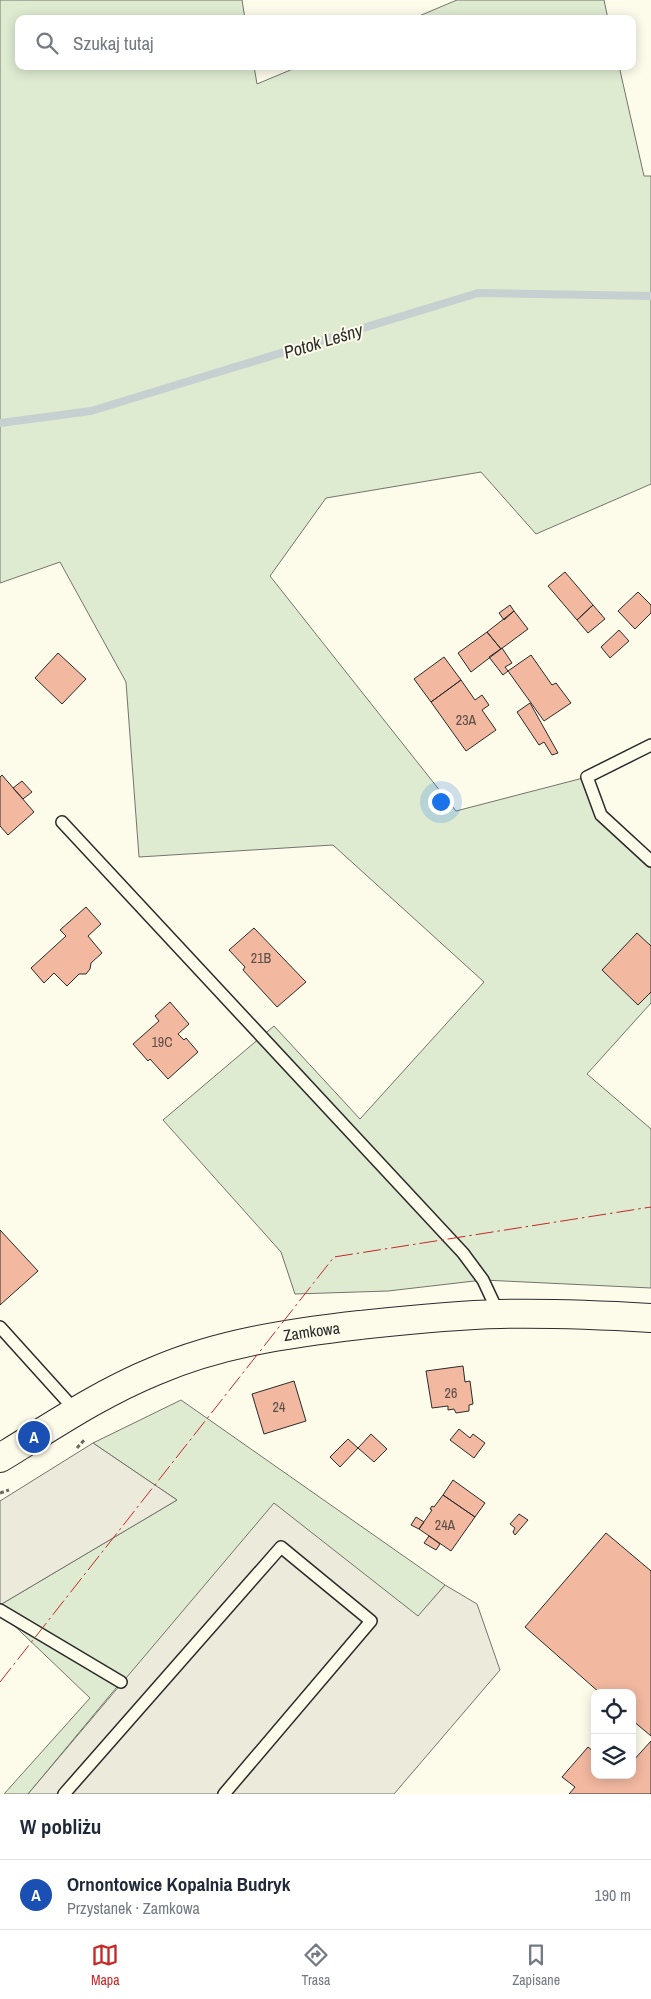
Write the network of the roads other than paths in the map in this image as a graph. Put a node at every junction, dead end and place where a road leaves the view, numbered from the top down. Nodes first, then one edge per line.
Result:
1 (651, 745) edge
2 (62, 822) dead end
3 (651, 861) edge
4 (499, 1314) junction
5 (651, 1318) edge
6 (0, 1327) edge
7 (76, 1410) junction
8 (0, 1458) edge
9 (0, 1610) edge
10 (121, 1682) dead end
11 (64, 1794) edge
12 (224, 1794) edge

1 - 3 lane
2 - 4 lane
4 - 5 street, Zamkowa
4 - 7 street, Zamkowa
6 - 7 lane
7 - 8 street, Zamkowa
9 - 10 lane
11 - 12 lane

